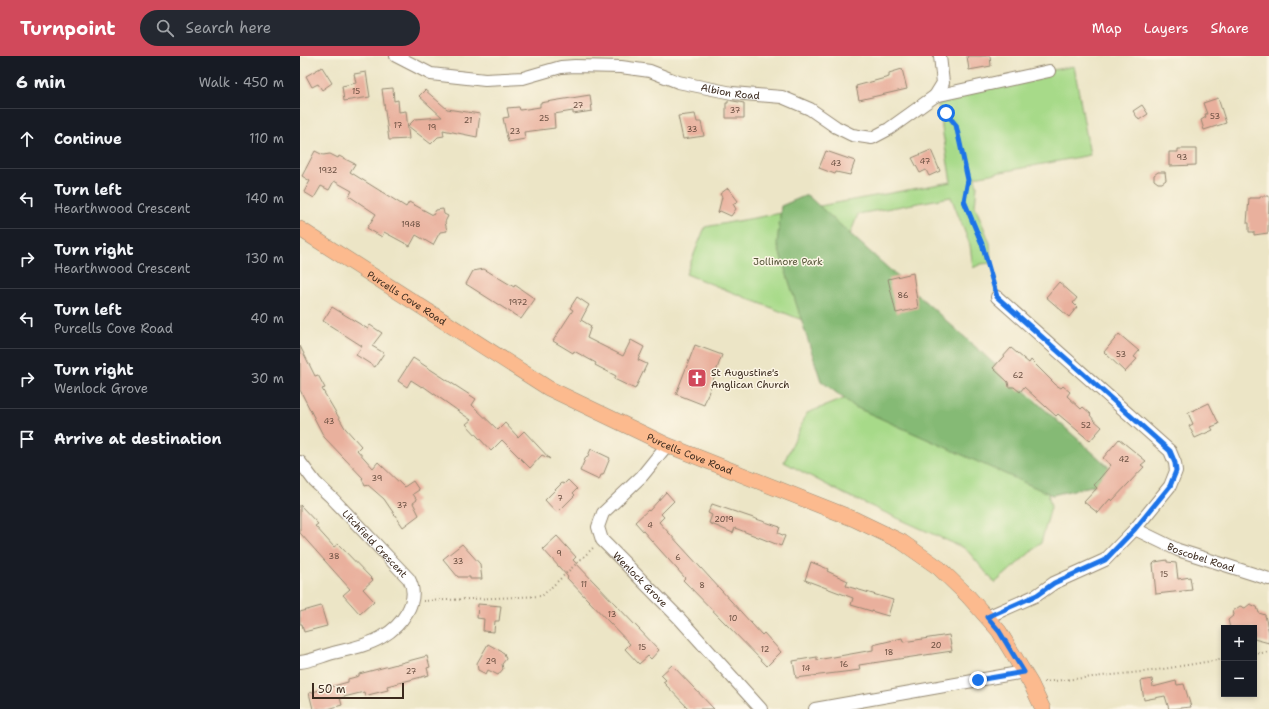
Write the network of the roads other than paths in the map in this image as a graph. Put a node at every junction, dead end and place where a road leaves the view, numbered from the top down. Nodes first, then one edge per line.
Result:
1 (396, 56) edge
2 (940, 56) edge
3 (1049, 71) dead end
4 (938, 95) junction
5 (300, 229) edge
6 (997, 297) road end
7 (667, 445) junction
8 (300, 462) edge
9 (1135, 529) junction
10 (1269, 579) edge
11 (987, 617) junction
12 (300, 662) edge
13 (1028, 678) junction
14 (761, 709) edge
15 (815, 709) edge
16 (1043, 709) edge

1 - 4 street, Albion Road
2 - 4 street
3 - 4 street, Albion Road
5 - 7 main road, Purcells Cove Road
6 - 9 street
7 - 11 main road, Purcells Cove Road
7 - 14 street, Wenlock Grove
8 - 12 street, Litchfield Crescent
9 - 10 street, Boscobel Road
9 - 11 street
11 - 13 main road, Purcells Cove Road
13 - 15 street
13 - 16 main road, Purcells Cove Road

